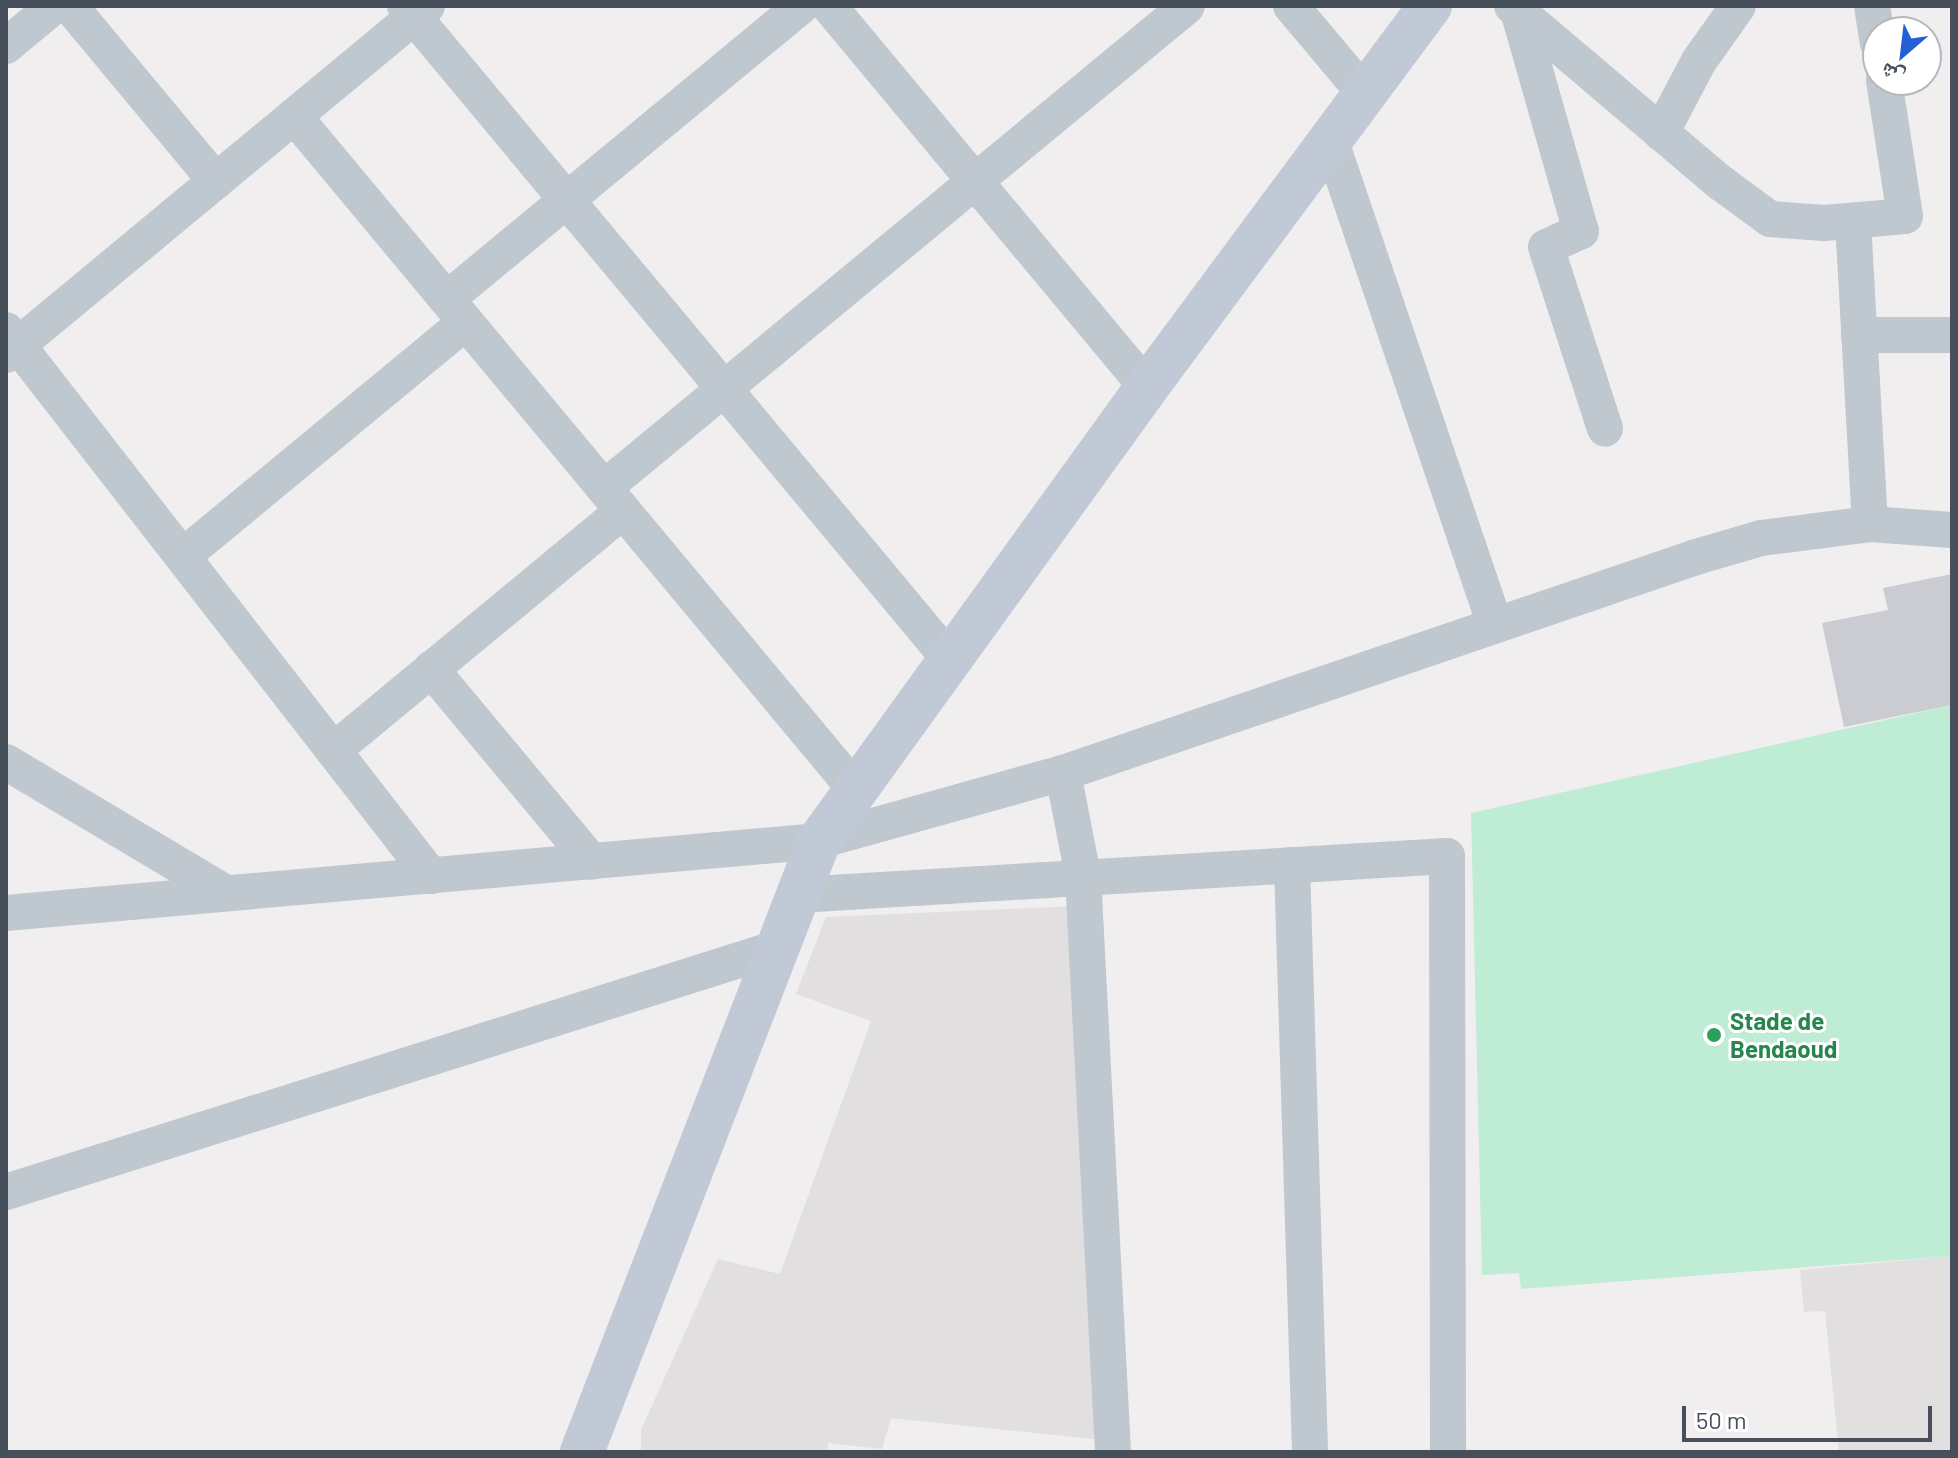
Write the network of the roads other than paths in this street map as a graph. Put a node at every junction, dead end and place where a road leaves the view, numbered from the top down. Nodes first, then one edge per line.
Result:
1 (54, 6) edge
2 (70, 6) edge
3 (801, 6) edge
4 (829, 6) edge
5 (1187, 6) edge
6 (1291, 6) edge
7 (1430, 6) edge
8 (1738, 6) edge
9 (415, 10) edge
10 (1516, 10) edge
11 (6, 46) edge
12 (1366, 95) junction
13 (1886, 96) edge
14 (294, 116) junction
15 (1661, 133) junction
16 (1330, 139) junction
17 (216, 181) junction
18 (975, 181) junction
19 (567, 200) junction
20 (1853, 221) junction
21 (456, 311) junction
22 (1859, 335) junction
23 (1952, 335) edge
24 (10, 343) edge
25 (1147, 387) junction
26 (724, 389) junction
27 (1605, 429) dead end
28 (614, 500) junction
29 (1870, 524) junction
30 (1952, 530) edge
31 (183, 556) junction
32 (1495, 625) junction
33 (950, 660) junction
34 (431, 669) junction
35 (334, 750) junction
36 (6, 762) edge
37 (1063, 773) junction
38 (855, 789) junction
39 (819, 841) junction
40 (592, 862) junction
41 (1292, 865) junction
42 (431, 876) junction
43 (1083, 876) junction
44 (226, 893) junction
45 (798, 895) junction
46 (6, 913) edge
47 (777, 948) junction
48 (6, 1192) edge
49 (582, 1452) edge
50 (1113, 1452) edge
51 (1310, 1452) edge
52 (1448, 1452) edge

1 - 11 street
2 - 17 street
3 - 19 street
4 - 18 street
5 - 18 street
6 - 12 street
7 - 12 street
8 - 15 street
9 - 14 street
9 - 19 street
10 - 15 street
10 - 27 street
12 - 16 street
13 - 20 street
14 - 17 street
14 - 21 street
15 - 20 street
16 - 25 street
16 - 32 street
17 - 24 street
18 - 25 street
18 - 26 street
19 - 21 street
19 - 26 street
20 - 22 street
21 - 28 street
21 - 31 street
22 - 23 street
22 - 29 street
24 - 31 street
25 - 33 street
26 - 28 street
26 - 33 street
28 - 34 street
28 - 38 street
29 - 30 street
29 - 32 street
31 - 35 street
32 - 37 street
33 - 38 street
34 - 35 street
34 - 40 street
35 - 42 street
36 - 44 street
37 - 39 street
37 - 43 street
38 - 39 street
39 - 40 street
39 - 45 street
40 - 42 street
41 - 43 street
41 - 51 street
41 - 52 street
42 - 44 street
43 - 45 street
43 - 50 street
44 - 46 street
45 - 47 street
47 - 48 street
47 - 49 street

